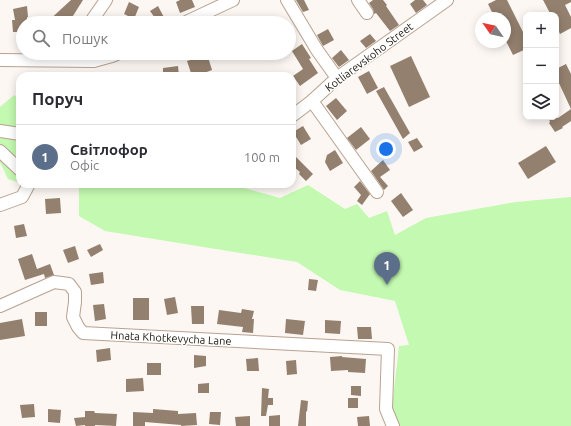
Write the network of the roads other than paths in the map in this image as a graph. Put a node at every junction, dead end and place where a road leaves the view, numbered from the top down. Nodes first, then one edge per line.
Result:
1 (106, 0) edge
2 (233, 0) edge
3 (287, 0) edge
4 (358, 0) edge
5 (447, 0) edge
6 (367, 13) dead end
7 (95, 16) edge
8 (199, 16) edge
9 (16, 59) edge
10 (0, 60) edge
11 (337, 78) junction
12 (312, 101) junction
13 (296, 113) edge
14 (0, 131) edge
15 (16, 133) edge
16 (0, 151) edge
17 (16, 166) edge
18 (27, 188) edge
19 (377, 192) dead end
20 (0, 205) edge
21 (0, 306) edge
22 (393, 426) edge

1 - 7 street
2 - 8 street
3 - 11 street
4 - 6 street
5 - 11 street, Kotliarevskoho Street
9 - 10 street
11 - 12 street, Kotliarevskoho Street
12 - 13 street, Kotliarevskoho Street
12 - 19 street
14 - 15 street
16 - 17 street
18 - 20 street
21 - 22 street, Hnata Khotkevycha Lane

